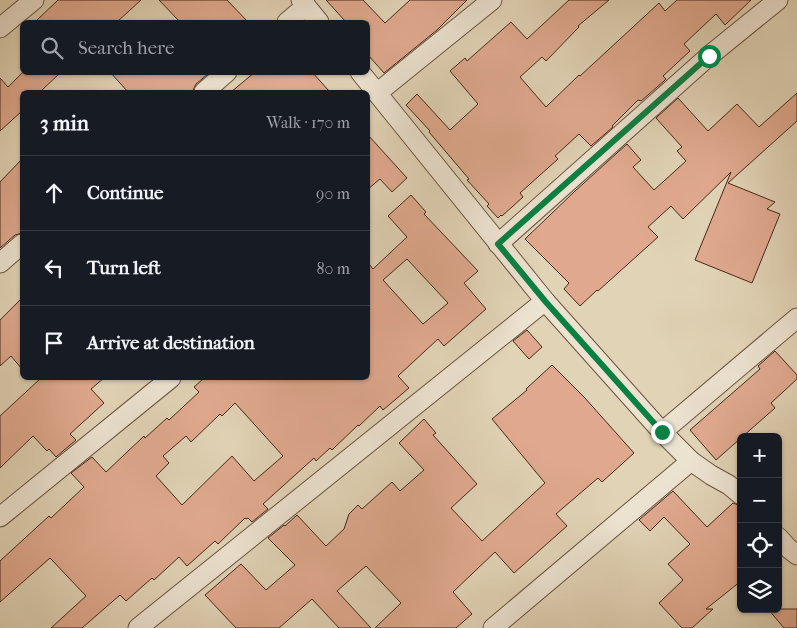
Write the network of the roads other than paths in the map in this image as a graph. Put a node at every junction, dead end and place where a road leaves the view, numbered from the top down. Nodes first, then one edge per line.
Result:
1 (34, 0) edge
2 (492, 0) edge
3 (778, 0) edge
4 (304, 3) edge
5 (289, 20) edge
6 (318, 20) edge
7 (0, 28) edge
8 (224, 75) edge
9 (362, 75) edge
10 (206, 90) edge
11 (376, 93) junction
12 (498, 244) junction
13 (20, 246) edge
14 (0, 263) edge
15 (545, 301) junction
16 (797, 318) edge
17 (169, 380) edge
18 (662, 432) junction
19 (691, 461) junction
20 (737, 492) edge
21 (0, 517) edge
22 (782, 541) edge
23 (797, 555) edge
24 (138, 628) edge
25 (493, 628) edge

1 - 7 street
2 - 11 street
3 - 12 street
4 - 5 street
4 - 6 street
8 - 10 street
9 - 11 street
11 - 12 street
12 - 15 street
13 - 14 street
15 - 18 street
15 - 24 street
16 - 18 street
17 - 21 street
18 - 19 street
19 - 20 street
19 - 25 street
22 - 23 street

